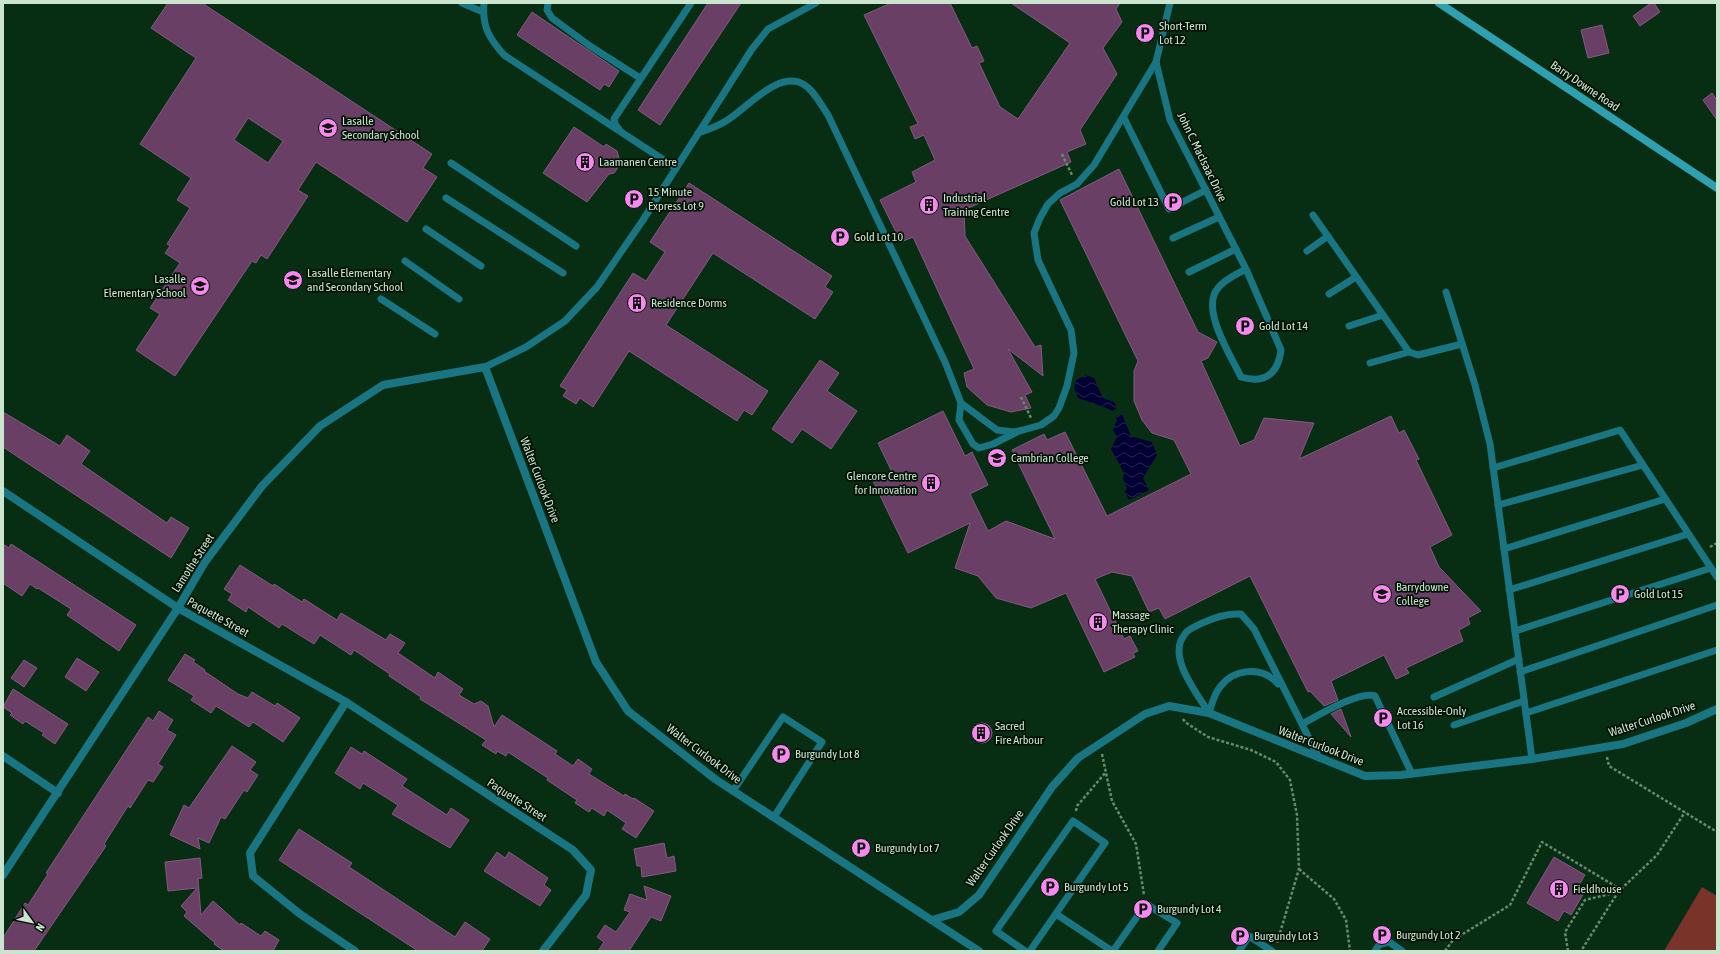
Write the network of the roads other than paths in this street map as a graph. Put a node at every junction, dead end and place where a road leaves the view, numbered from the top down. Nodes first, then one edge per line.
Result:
1 (462, 3) edge
2 (484, 3) edge
3 (548, 3) edge
4 (816, 3) edge
5 (1170, 3) edge
6 (1439, 3) edge
7 (687, 4) edge
8 (805, 5) edge
9 (483, 12) junction
10 (1156, 62) junction
11 (640, 78) junction
12 (1124, 118) junction
13 (621, 132) junction
14 (698, 134) junction
15 (451, 163) dead end
16 (676, 168) junction
17 (1717, 188) edge
18 (1206, 190) junction
19 (446, 198) dead end
20 (1313, 215) dead end
21 (1220, 217) junction
22 (426, 229) dead end
23 (1328, 236) junction
24 (1174, 238) dead end
25 (576, 246) dead end
26 (1236, 249) junction
27 (1307, 251) dead end
28 (405, 261) dead end
29 (481, 266) dead end
30 (1246, 269) junction
31 (1189, 272) dead end
32 (563, 273) dead end
33 (1356, 277) junction
34 (1446, 292) dead end
35 (1329, 294) dead end
36 (380, 299) dead end
37 (459, 299) dead end
38 (1383, 315) junction
39 (1349, 326) dead end
40 (435, 334) dead end
41 (1462, 344) junction
42 (1409, 352) junction
43 (1370, 363) dead end
44 (485, 367) junction
45 (961, 402) junction
46 (1023, 430) junction
47 (1643, 465) junction
48 (1493, 468) junction
49 (3, 491) edge
50 (1666, 499) junction
51 (1498, 505) junction
52 (1688, 534) junction
53 (1504, 548) junction
54 (1711, 568) junction
55 (1717, 577) edge
56 (1509, 590) junction
57 (1717, 605) edge
58 (178, 608) junction
59 (1515, 631) junction
60 (1717, 650) edge
61 (1518, 659) junction
62 (1520, 672) junction
63 (1285, 692) junction
64 (1434, 697) dead end
65 (346, 702) junction
66 (1524, 702) junction
67 (1717, 708) edge
68 (1209, 713) junction
69 (1526, 713) junction
70 (1302, 724) junction
71 (1454, 725) dead end
72 (3, 756) edge
73 (1319, 758) junction
74 (1532, 759) junction
75 (1412, 774) junction
76 (734, 791) junction
77 (58, 793) junction
78 (774, 817) junction
79 (3, 875) edge
80 (1056, 914) junction
81 (932, 920) junction
82 (355, 951) edge
83 (543, 951) edge
84 (979, 951) edge
85 (1025, 951) edge
86 (1030, 951) edge
87 (1112, 951) edge
88 (1158, 951) edge
89 (1239, 951) edge
90 (1272, 951) edge
91 (1375, 951) edge
92 (1402, 951) edge

1 - 9 lane
2 - 9 lane
3 - 11 lane
4 - 8 lane
5 - 10 lane, John C. MacIsaac Drive
6 - 17 main road, Barry Downe Road
7 - 11 lane
8 - 14 lane
9 - 13 lane
10 - 12 lane
10 - 18 lane, John C. MacIsaac Drive
11 - 13 lane
12 - 18 lane
12 - 46 lane
13 - 16 lane
14 - 16 lane
14 - 45 lane
15 - 25 lane
16 - 44 lane
18 - 21 lane, John C. MacIsaac Drive
19 - 32 lane
20 - 23 lane
21 - 24 lane
21 - 26 lane, John C. MacIsaac Drive
22 - 29 lane
23 - 27 lane
23 - 33 lane
26 - 30 lane, John C. MacIsaac Drive
26 - 31 lane
28 - 37 lane
30 - 30 lane, John C. MacIsaac Drive
33 - 35 lane
33 - 38 lane
34 - 41 lane
36 - 40 lane
38 - 39 lane
38 - 42 lane
41 - 42 lane
41 - 48 lane
42 - 43 lane
44 - 58 street, Lamothe Street
44 - 76 street, Walter Curlook Drive
45 - 46 lane
45 - 46 lane
47 - 48 lane
47 - 50 lane
47 - 51 lane
48 - 51 lane
49 - 58 street, Paquette Street
50 - 52 lane
50 - 53 lane
51 - 53 lane
52 - 54 lane
52 - 56 lane
53 - 56 lane
54 - 55 lane
54 - 59 lane
56 - 59 lane
57 - 62 lane
58 - 65 street, Paquette Street
58 - 77 street, Lamothe Street
59 - 61 lane
60 - 69 lane
61 - 62 lane
61 - 64 lane
62 - 66 lane
63 - 68 lane
63 - 68 lane
63 - 70 lane
65 - 82 street
65 - 83 street, Paquette Street
66 - 69 lane
66 - 71 lane
67 - 74 street, Walter Curlook Drive
68 - 73 street, Walter Curlook Drive
68 - 81 street, Walter Curlook Drive
69 - 74 lane
70 - 73 lane
70 - 75 lane
72 - 77 street
73 - 75 street, Walter Curlook Drive
74 - 75 street, Walter Curlook Drive
76 - 78 street, Walter Curlook Drive
76 - 78 lane
77 - 79 street, Lamothe Street
78 - 81 street, Walter Curlook Drive
80 - 85 lane
80 - 86 lane
80 - 87 lane
81 - 84 street
87 - 88 lane
89 - 90 lane
91 - 92 lane

